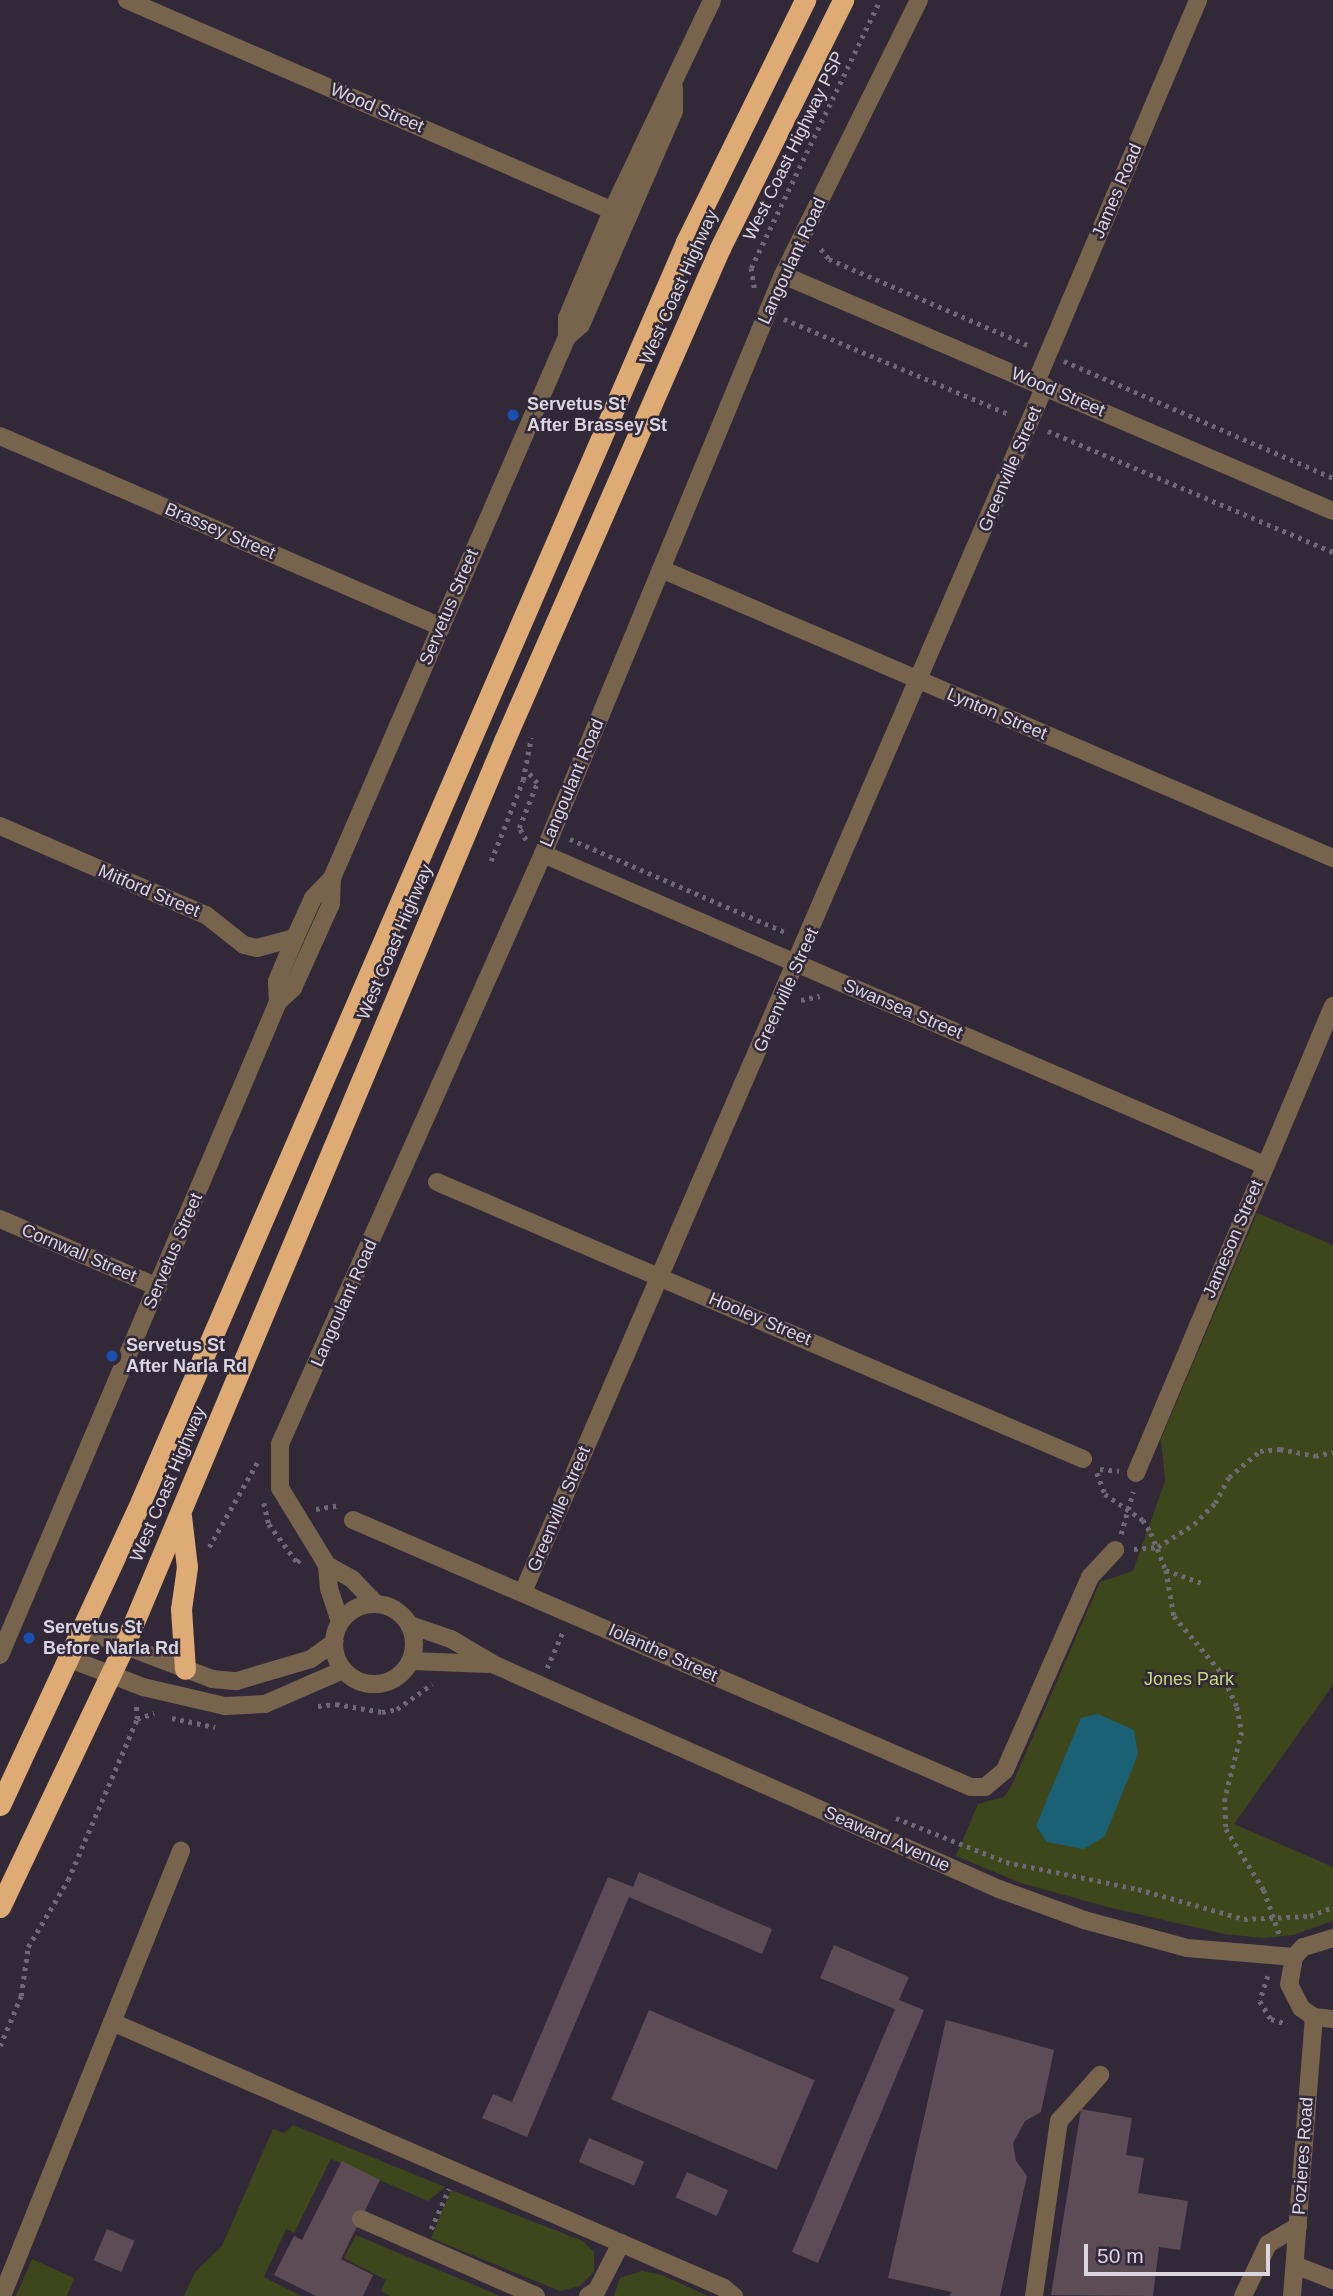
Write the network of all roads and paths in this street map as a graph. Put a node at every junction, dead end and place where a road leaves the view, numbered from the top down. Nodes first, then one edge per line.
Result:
1 (127, 0) edge
2 (712, 0) edge
3 (805, 0) edge
4 (843, 0) edge
5 (880, 0) edge
6 (919, 0) edge
7 (1198, 0) edge
8 (620, 214) junction
9 (821, 249) dead end
10 (783, 275) junction
11 (755, 294) dead end
12 (1048, 354) junction
13 (1041, 384) junction
14 (0, 436) edge
15 (1333, 478) edge
16 (1333, 511) edge
17 (661, 569) junction
18 (440, 626) junction
19 (919, 680) junction
20 (532, 731) dead end
21 (526, 770) junction
22 (0, 826) edge
23 (527, 842) dead end
24 (543, 854) junction
25 (1333, 858) edge
26 (491, 861) dead end
27 (332, 878) junction
28 (295, 938) junction
29 (798, 964) junction
30 (278, 1002) junction
31 (1333, 1006) edge
32 (1264, 1165) junction
33 (436, 1182) dead end
34 (0, 1219) edge
35 (660, 1276) junction
36 (158, 1287) junction
37 (1333, 1452) edge
38 (1090, 1464) junction
39 (1136, 1473) junction
40 (1130, 1511) junction
41 (180, 1514) junction
42 (353, 1520) dead end
43 (1158, 1547) junction
44 (1115, 1550) junction
45 (327, 1566) junction
46 (1166, 1570) junction
47 (1201, 1583) dead end
48 (523, 1592) junction
49 (375, 1604) junction
50 (340, 1622) junction
51 (410, 1625) junction
52 (565, 1627) dead end
53 (84, 1630) junction
54 (334, 1642) junction
55 (124, 1646) junction
56 (0, 1654) edge
57 (71, 1658) junction
58 (411, 1661) junction
59 (536, 1663) dead end
60 (495, 1665) junction
61 (185, 1669) junction
62 (344, 1670) junction
63 (559, 1674) dead end
64 (111, 1676) junction
65 (544, 1677) junction
66 (439, 1681) dead end
67 (307, 1709) dead end
68 (228, 1729) dead end
69 (0, 1805) edge
70 (884, 1812) dead end
71 (181, 1851) dead end
72 (0, 1907) edge
73 (1333, 1907) edge
74 (1276, 1920) junction
75 (1333, 1938) edge
76 (1294, 1958) junction
77 (1314, 2017) junction
78 (1333, 2019) edge
79 (111, 2022) junction
80 (0, 2046) edge
81 (1100, 2075) dead end
82 (456, 2172) junction
83 (361, 2219) dead end
84 (1298, 2226) junction
85 (621, 2243) junction
86 (423, 2247) junction
87 (1295, 2265) junction
88 (1333, 2280) edge
89 (2, 2296) edge
90 (536, 2296) edge
91 (588, 2296) edge
92 (734, 2296) edge
93 (1034, 2296) edge
94 (1243, 2296) edge
95 (1292, 2296) edge

1 - 8 street, Wood Street
2 - 8 street, Servetus Street
3 - 53 highway, West Coast Highway
4 - 41 highway, West Coast Highway
5 - 11 path, West Coast Highway PSP
6 - 10 street, Langoulant Road
7 - 12 street, James Road
8 - 18 street, Servetus Street
9 - 12 path
10 - 13 street, Wood Street
10 - 17 street, Langoulant Road
12 - 13 street, James Road
12 - 15 path
13 - 16 street, Wood Street
13 - 19 street, Greenville Street
14 - 18 street, Brassey Street
17 - 19 street, Lynton Street
17 - 24 street, Langoulant Road
18 - 27 street, Servetus Street
19 - 25 street, Lynton Street
19 - 29 street, Greenville Street
20 - 21 path
21 - 23 path
21 - 26 path
22 - 28 street, Mitford Street
24 - 29 street, Swansea Street
24 - 45 street, Langoulant Road
27 - 28 street, Servetus Street
27 - 30 street, Servetus Street
28 - 30 street, Servetus Street
29 - 32 street, Swansea Street
29 - 35 street, Greenville Street
30 - 36 street, Servetus Street
31 - 32 street, Jameson Street
32 - 39 street, Jameson Street
33 - 35 street, Hooley Street
34 - 36 street, Cornwall Street
35 - 38 street, Hooley Street
35 - 48 street, Greenville Street
36 - 56 street, Servetus Street
37 - 43 path
38 - 39 path
38 - 40 path
39 - 40 path
40 - 43 path
40 - 44 path
41 - 55 highway, West Coast Highway
41 - 61 highway
42 - 48 street, Iolanthe Street
43 - 44 path
43 - 46 path
44 - 48 street, Iolanthe Street
45 - 49 street, Langoulant Road
45 - 50 street, Langoulant Road
46 - 47 path
46 - 74 path
49 - 50 street
49 - 51 street
50 - 54 street
51 - 58 street
51 - 60 street, Seaward Avenue
52 - 65 path
53 - 55 street
53 - 57 highway, West Coast Highway
54 - 61 street
54 - 62 street
55 - 61 street
55 - 64 highway, West Coast Highway
57 - 64 street
57 - 69 highway, West Coast Highway
58 - 60 street, Seaward Avenue
58 - 62 street
59 - 65 path
60 - 65 street, Seaward Avenue
62 - 64 street
63 - 65 path
64 - 72 highway, West Coast Highway
65 - 76 street, Seaward Avenue
66 - 67 path
68 - 80 path
70 - 74 path
71 - 79 street
73 - 74 path
75 - 76 street
76 - 77 street
77 - 78 street
77 - 84 street, Pozieres Road
79 - 82 street
79 - 89 street
81 - 93 street
82 - 85 street
82 - 86 path
83 - 86 street
84 - 87 street, Pozieres Road
84 - 94 street
85 - 91 street
85 - 92 street
86 - 90 street
87 - 88 street
87 - 95 street, Pozieres Road

